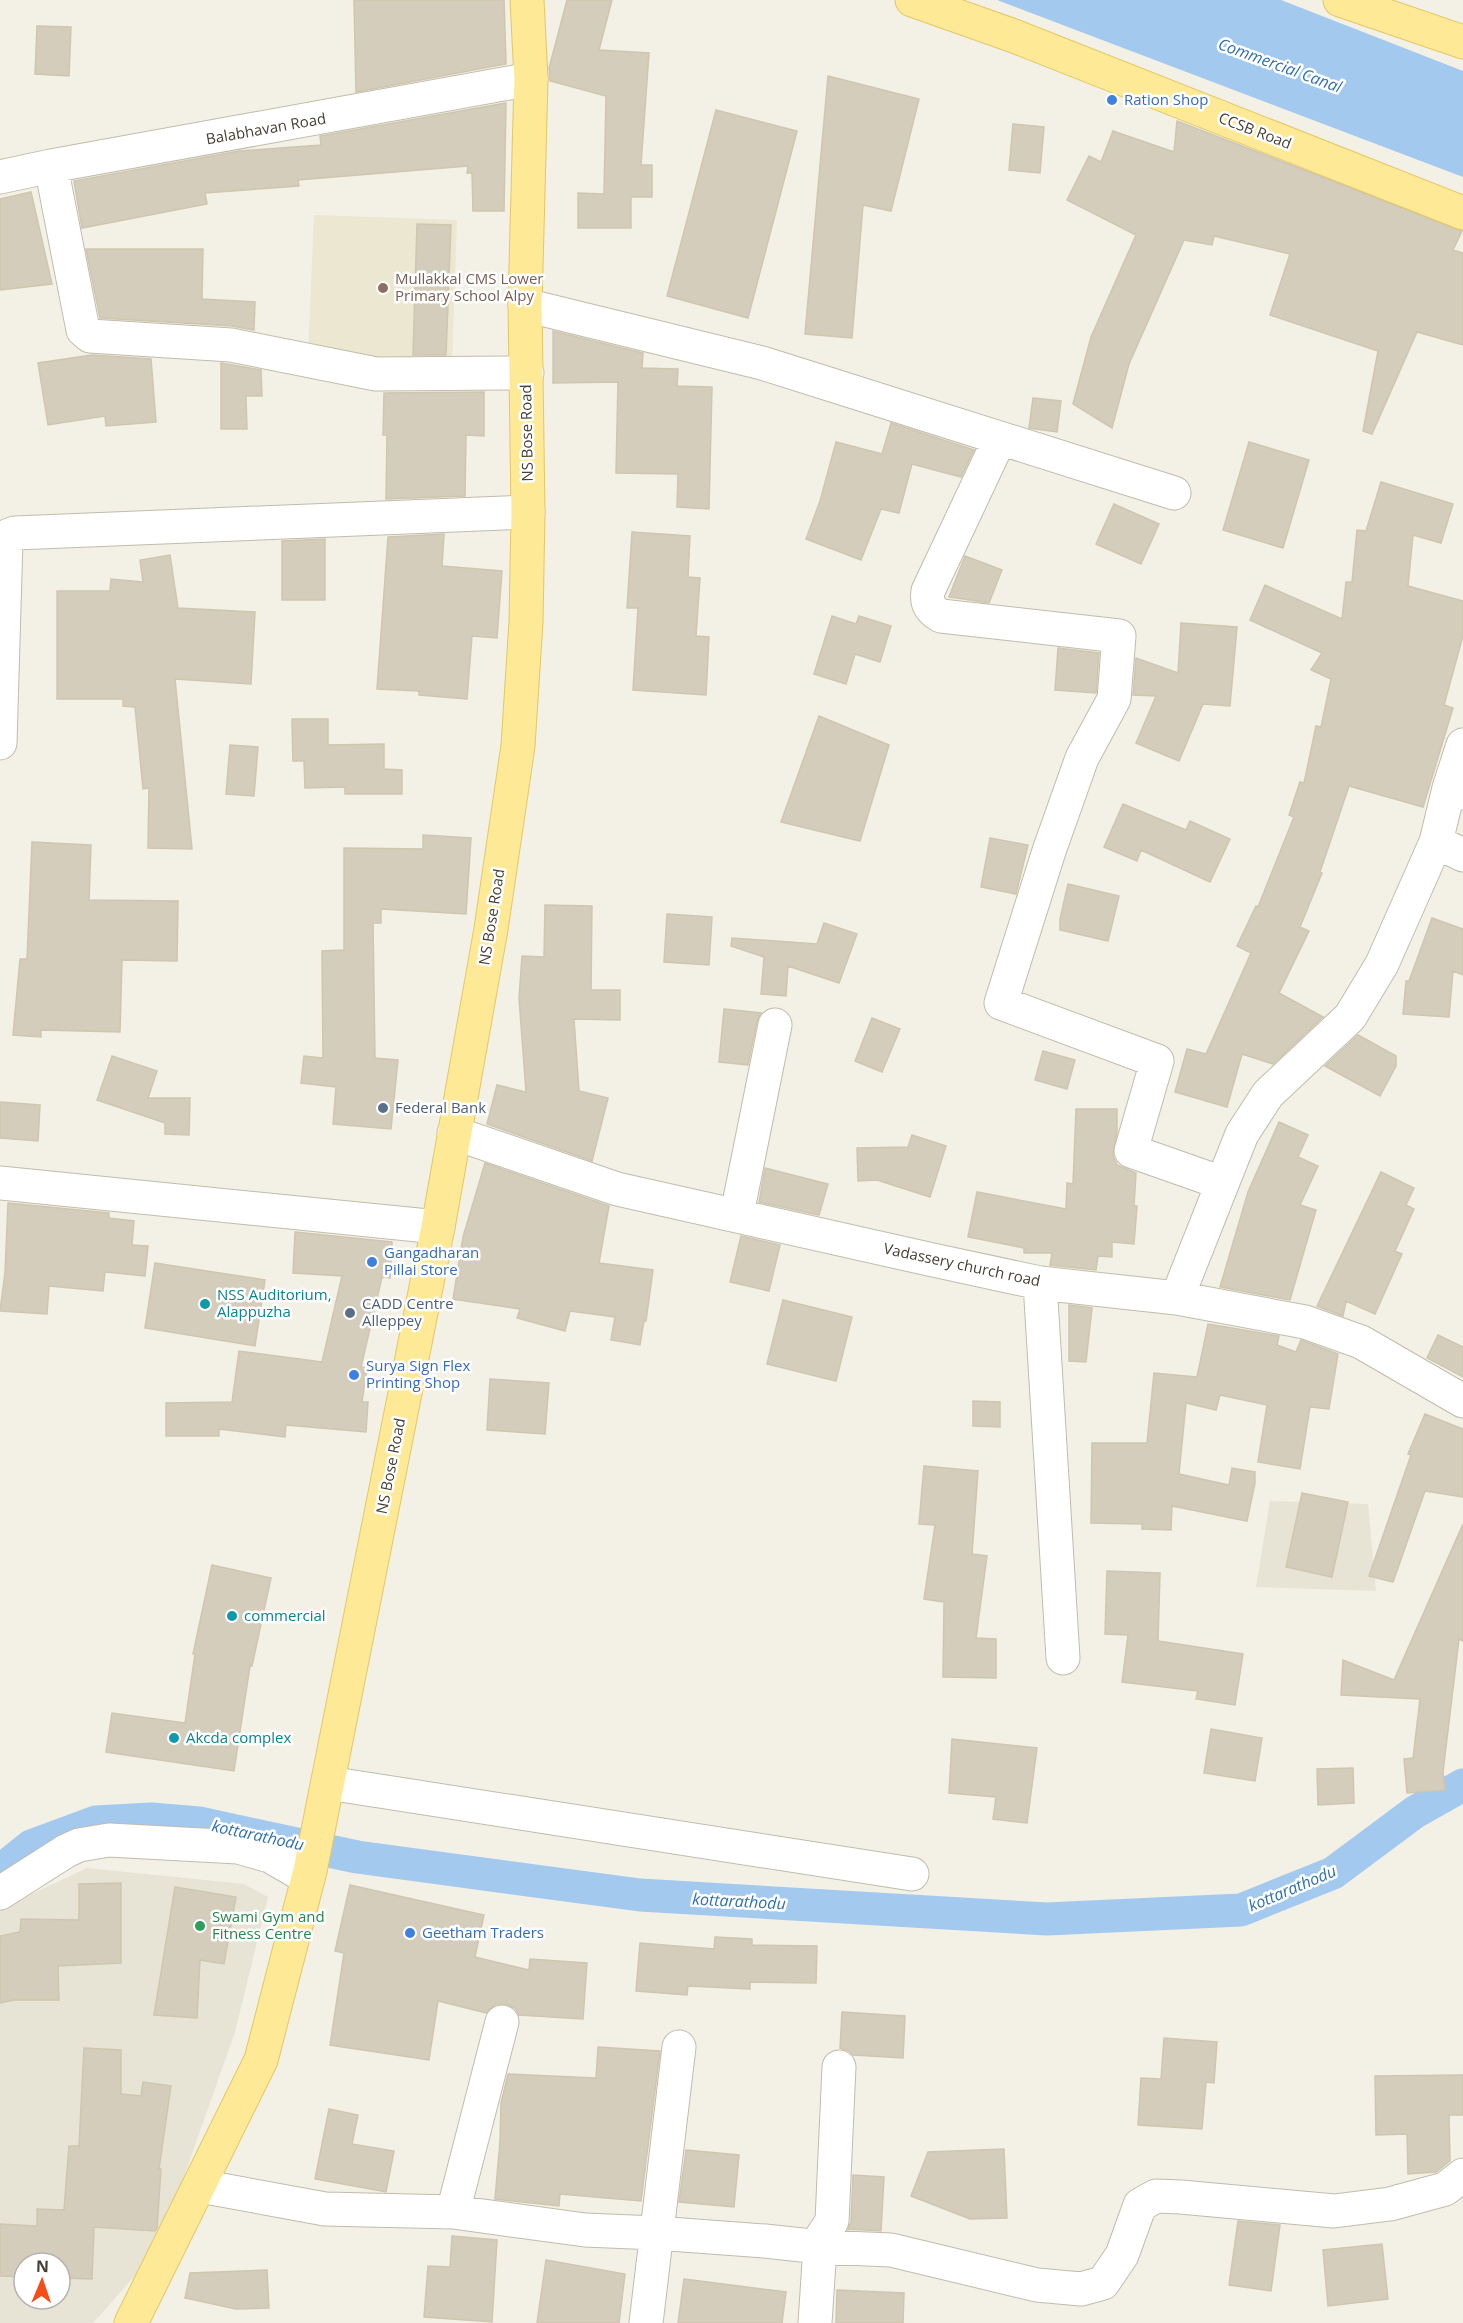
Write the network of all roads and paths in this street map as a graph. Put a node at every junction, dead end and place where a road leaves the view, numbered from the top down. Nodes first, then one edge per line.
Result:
1 (527, 0) edge
2 (912, 0) edge
3 (1340, 0) edge
4 (1463, 42) edge
5 (531, 80) junction
6 (51, 166) junction
7 (0, 177) edge
8 (1463, 213) edge
9 (525, 305) junction
10 (526, 373) junction
11 (1000, 438) junction
12 (1174, 493) dead end
13 (528, 512) junction
14 (4, 535) edge
15 (0, 743) edge
16 (1463, 744) edge
17 (1456, 790) edge
18 (1450, 848) edge
19 (775, 1025) dead end
20 (454, 1133) junction
21 (0, 1183) edge
22 (1222, 1183) junction
23 (737, 1214) junction
24 (438, 1227) junction
25 (1040, 1283) junction
26 (1177, 1298) junction
27 (1463, 1401) edge
28 (1063, 1658) dead end
29 (328, 1782) junction
30 (912, 1874) dead end
31 (309, 1875) junction
32 (0, 1893) edge
33 (502, 2022) dead end
34 (679, 2047) dead end
35 (839, 2067) dead end
36 (1463, 2175) edge
37 (200, 2186) junction
38 (453, 2212) junction
39 (656, 2233) junction
40 (817, 2247) junction
41 (131, 2323) edge
42 (646, 2323) edge
43 (815, 2323) edge

1 - 5 main road, NS Bose Road
2 - 8 main road, CCSB Road
3 - 4 main road
5 - 6 street, Balabhavan Road
5 - 9 main road, NS Bose Road
6 - 7 street, Balabhavan Road
6 - 10 street
9 - 10 main road, NS Bose Road
9 - 11 street
10 - 13 main road, NS Bose Road
11 - 12 street
11 - 22 street
13 - 14 street
13 - 20 main road, NS Bose Road
14 - 15 street
16 - 17 street
17 - 18 street
18 - 22 street
19 - 23 street
20 - 23 street, Vadassery church road
20 - 24 main road, NS Bose Road
21 - 24 street
22 - 26 street
23 - 25 street, Vadassery church road
24 - 29 main road, NS Bose Road
25 - 26 street, Vadassery church road
25 - 28 street
26 - 27 street, Vadassery church road
29 - 30 street
29 - 31 main road, NS Bose Road
31 - 32 street
31 - 37 main road, NS Bose Road
33 - 38 street
34 - 39 street
35 - 40 street
36 - 40 street
37 - 38 street
37 - 41 main road, NS Bose Road
38 - 39 street
39 - 40 street
39 - 42 street
40 - 43 street

